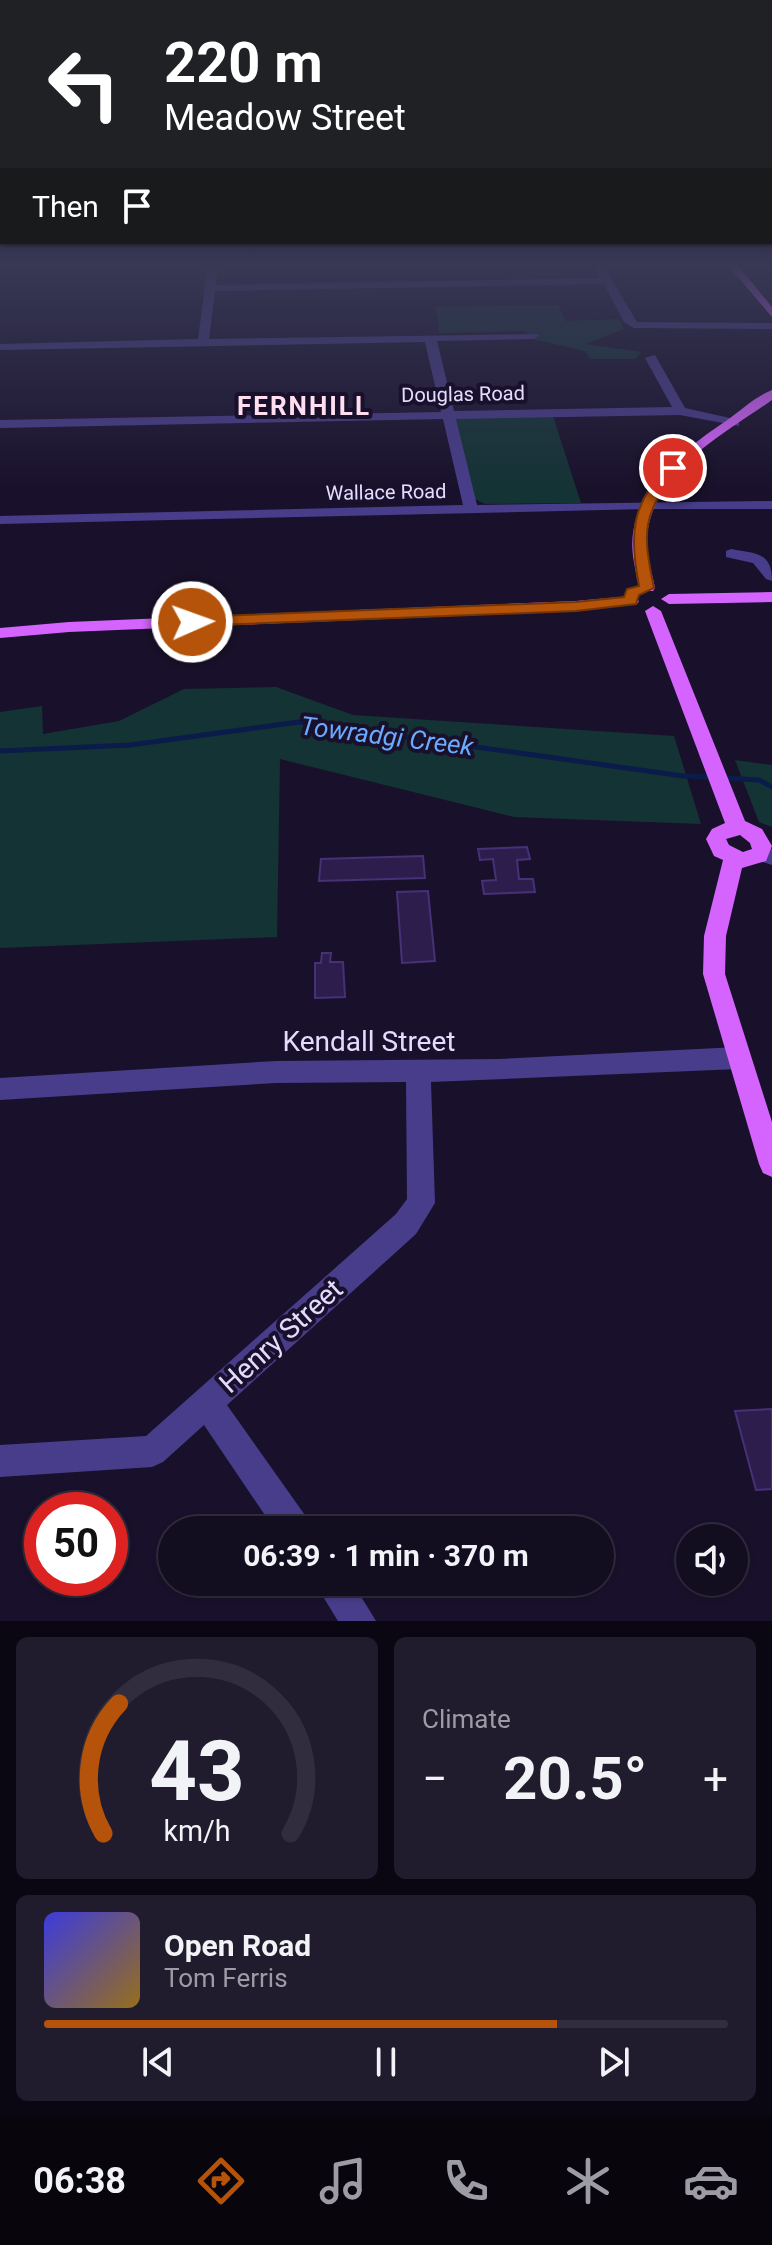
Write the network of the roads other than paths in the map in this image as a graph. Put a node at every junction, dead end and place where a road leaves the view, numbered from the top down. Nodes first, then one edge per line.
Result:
1 (204, 339) edge
2 (377, 339) edge
3 (430, 339) edge
4 (203, 344) junction
5 (0, 347) edge
6 (651, 358) dead end
7 (772, 394) edge
8 (680, 411) junction
9 (448, 414) junction
10 (734, 423) junction
11 (0, 424) edge
12 (646, 505) junction
13 (772, 505) edge
14 (471, 510) junction
15 (0, 520) edge
16 (731, 554) dead end
17 (772, 576) edge
18 (647, 588) junction
19 (772, 597) edge
20 (669, 599) junction
21 (631, 601) junction
22 (653, 611) junction
23 (0, 633) edge
24 (737, 827) junction
25 (766, 855) edge
26 (734, 859) junction
27 (738, 1058) junction
28 (418, 1072) junction
29 (0, 1089) edge
30 (772, 1164) edge
31 (207, 1403) junction
32 (0, 1461) edge
33 (285, 1516) edge
34 (341, 1596) edge
35 (359, 1621) edge

1 - 4 street
2 - 4 street
3 - 9 street
4 - 5 street
6 - 8 street
7 - 10 main road
8 - 9 street, Douglas Road
8 - 10 street, Douglas Road
9 - 11 street, Douglas Road
9 - 14 street
10 - 12 main road
12 - 13 street, Wallace Road
12 - 14 street, Wallace Road
12 - 18 main road
14 - 15 street, Wallace Road
16 - 17 street
18 - 20 main road
18 - 21 main road
19 - 20 main road
20 - 22 main road
21 - 22 main road
21 - 23 main road
22 - 24 main road
24 - 25 main road
24 - 26 main road
25 - 26 main road
26 - 27 main road
27 - 28 street, Kendall Street
27 - 30 main road
28 - 29 street, Kendall Street
28 - 31 street, Henry Street
31 - 32 street, Henry Street
31 - 33 street
34 - 35 street

